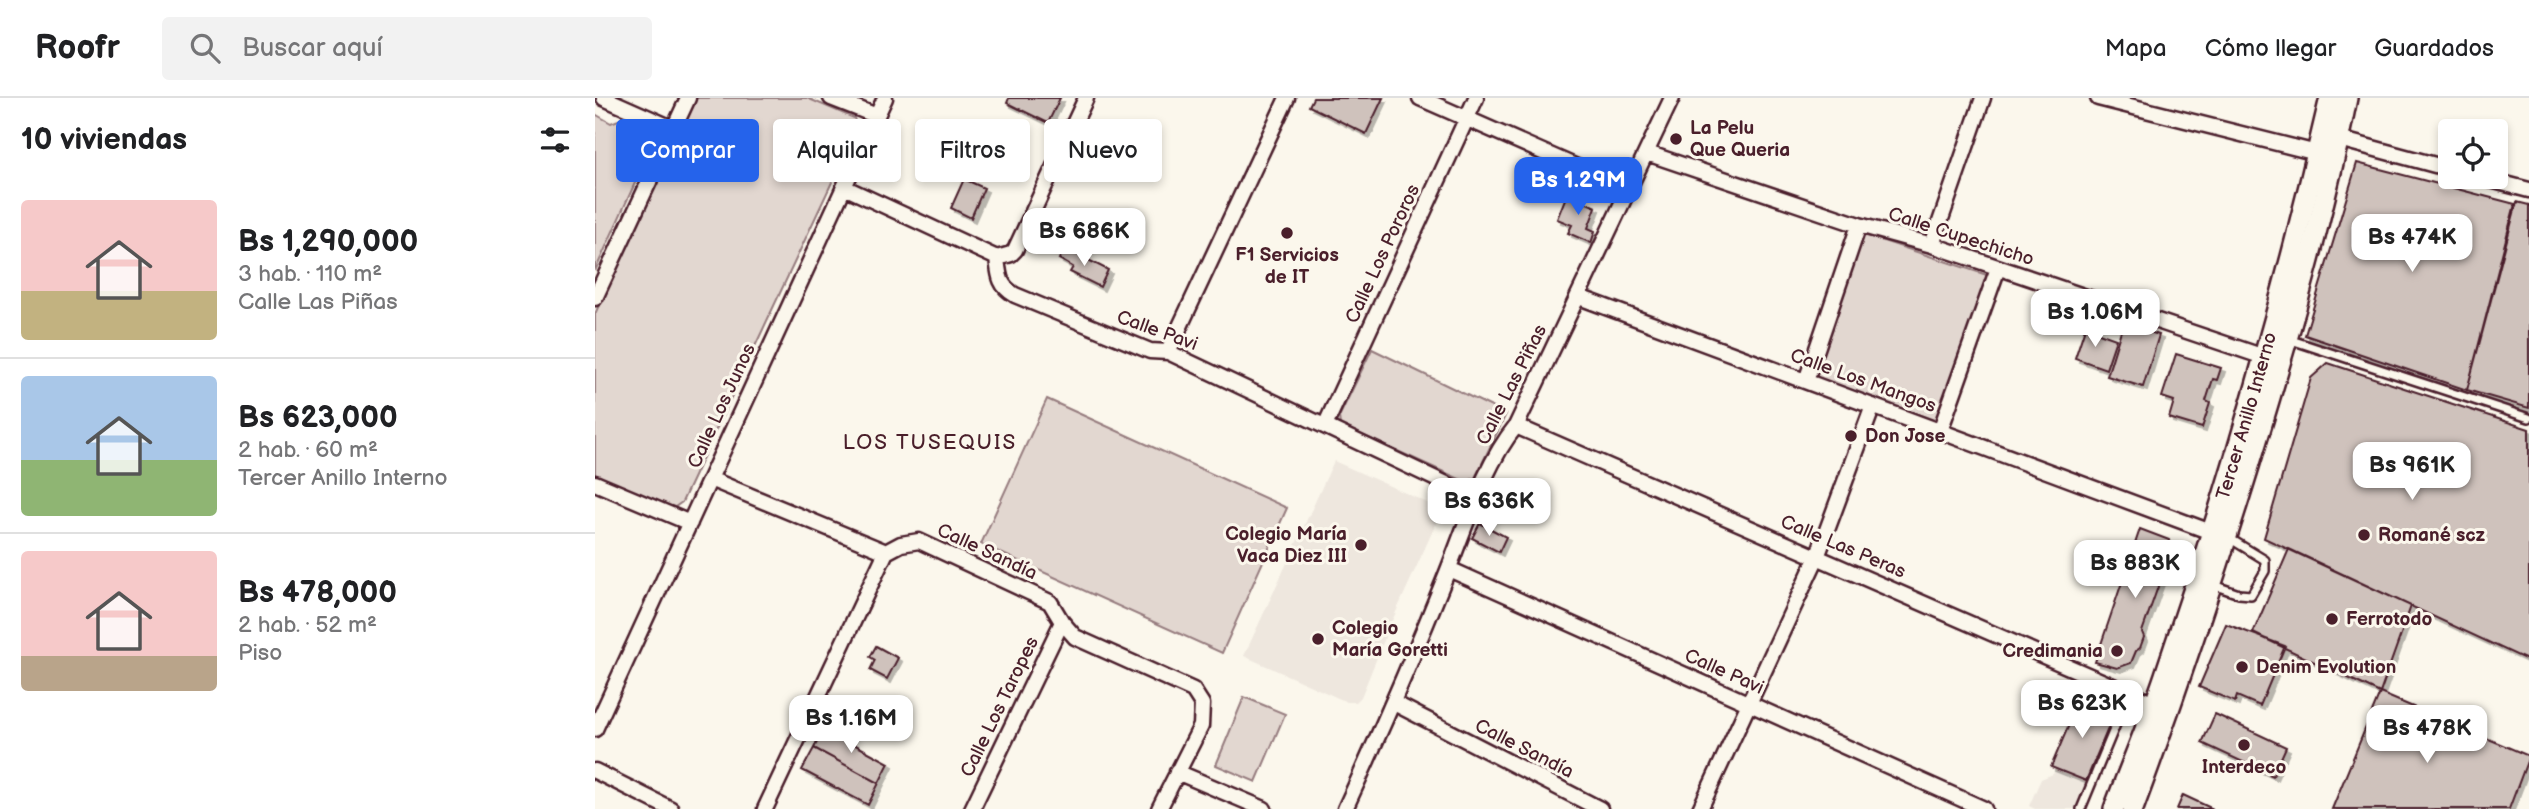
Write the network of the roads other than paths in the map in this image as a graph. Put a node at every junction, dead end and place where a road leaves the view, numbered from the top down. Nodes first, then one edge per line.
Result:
1 (604, 98) edge
2 (688, 98) edge
3 (831, 98) edge
4 (885, 98) edge
5 (1086, 98) edge
6 (1287, 98) edge
7 (1420, 98) edge
8 (1476, 98) edge
9 (1672, 98) edge
10 (1983, 98) edge
11 (2098, 98) edge
12 (2330, 98) edge
13 (2347, 98) edge
14 (877, 116) junction
15 (1467, 118) junction
16 (651, 119) edge
17 (679, 119) edge
18 (2339, 139) junction
19 (1647, 153) junction
20 (2318, 153) junction
21 (2438, 166) edge
22 (649, 182) edge
23 (2508, 185) edge
24 (844, 187) junction
25 (1629, 190) junction
26 (2529, 190) edge
27 (1859, 225) junction
28 (1932, 246) junction
29 (997, 258) junction
30 (1998, 268) junction
31 (1579, 297) junction
32 (595, 298) edge
33 (2287, 338) junction
34 (1168, 352) junction
35 (2264, 357) junction
36 (1806, 381) junction
37 (1873, 406) junction
38 (2529, 418) edge
39 (1325, 426) junction
40 (1516, 426) junction
41 (1940, 430) junction
42 (710, 480) junction
43 (595, 483) edge
44 (1476, 498) junction
45 (690, 523) junction
46 (2219, 535) junction
47 (886, 552) junction
48 (1817, 557) junction
49 (1448, 569) junction
50 (2212, 584) junction
51 (1062, 622) junction
52 (2129, 693) junction
53 (1394, 703) junction
54 (2154, 704) junction
55 (1751, 705) junction
56 (595, 729) edge
57 (595, 771) edge
58 (1177, 772) junction
59 (671, 809) edge
60 (765, 809) edge
61 (972, 809) edge
62 (1159, 809) edge
63 (1264, 809) edge
64 (1345, 809) edge
65 (1599, 809) edge
66 (1700, 809) edge
67 (1984, 809) edge
68 (2081, 809) edge
69 (2114, 809) edge
70 (2133, 809) edge

1 - 16 street
2 - 17 street
3 - 14 street
4 - 14 street, Calle Los Junos
5 - 29 street
6 - 34 street
7 - 15 street
8 - 15 street, Calle Los Pororos
9 - 19 street, Calle Las Piñas
10 - 28 street
11 - 20 street
12 - 20 main road, Tercer Anillo Interno
13 - 18 main road, Tercer Anillo Interno
14 - 24 street, Calle Los Junos
15 - 25 street
15 - 39 street, Calle Los Pororos
18 - 21 street
18 - 33 main road, Tercer Anillo Interno
19 - 25 street, Calle Las Piñas
19 - 27 street, Calle Cupechicho
20 - 35 main road, Tercer Anillo Interno
22 - 32 street
23 - 26 street
24 - 29 street
24 - 42 street, Calle Los Junos
25 - 31 street, Calle Las Piñas
27 - 28 street, Calle Cupechicho
27 - 36 street
28 - 30 street, Calle Cupechicho
29 - 34 street, Calle Pavi
30 - 35 street, Calle Cupechicho
30 - 41 street
31 - 36 street, Calle Los Mangos
31 - 40 street, Calle Las Piñas
33 - 38 lane
33 - 46 main road, Tercer Anillo Interno
34 - 39 street, Calle Pavi
35 - 46 main road, Tercer Anillo Interno
36 - 37 street, Calle Los Mangos
37 - 41 street, Calle Los Mangos
37 - 48 street
39 - 44 street, Calle Pavi
40 - 44 street, Calle Las Piñas
40 - 48 street, Calle Las Peras
41 - 46 street, Calle Los Mangos
42 - 45 street, Calle Los Junos
42 - 47 street
43 - 45 street
44 - 49 street, Calle Las Piñas
45 - 56 street, Calle Los Junos
46 - 50 main road, Tercer Anillo Interno
46 - 50 lane
46 - 54 main road, Tercer Anillo Interno
47 - 51 street, Calle Sandía
47 - 60 street
48 - 52 street, Calle Las Peras
48 - 55 street
49 - 53 street, Calle Las Piñas
49 - 55 street, Calle Pavi
50 - 70 main road, Tercer Anillo Interno
51 - 58 street, Calle Sandía
51 - 61 street, Calle Los Taropes
52 - 54 street, Calle Las Peras
52 - 68 lane
53 - 64 street, Calle Las Piñas
53 - 65 street, Calle Sandía
54 - 69 main road, Tercer Anillo Interno
55 - 66 street
55 - 67 street, Calle Pavi
57 - 59 street
58 - 62 street
58 - 63 street

